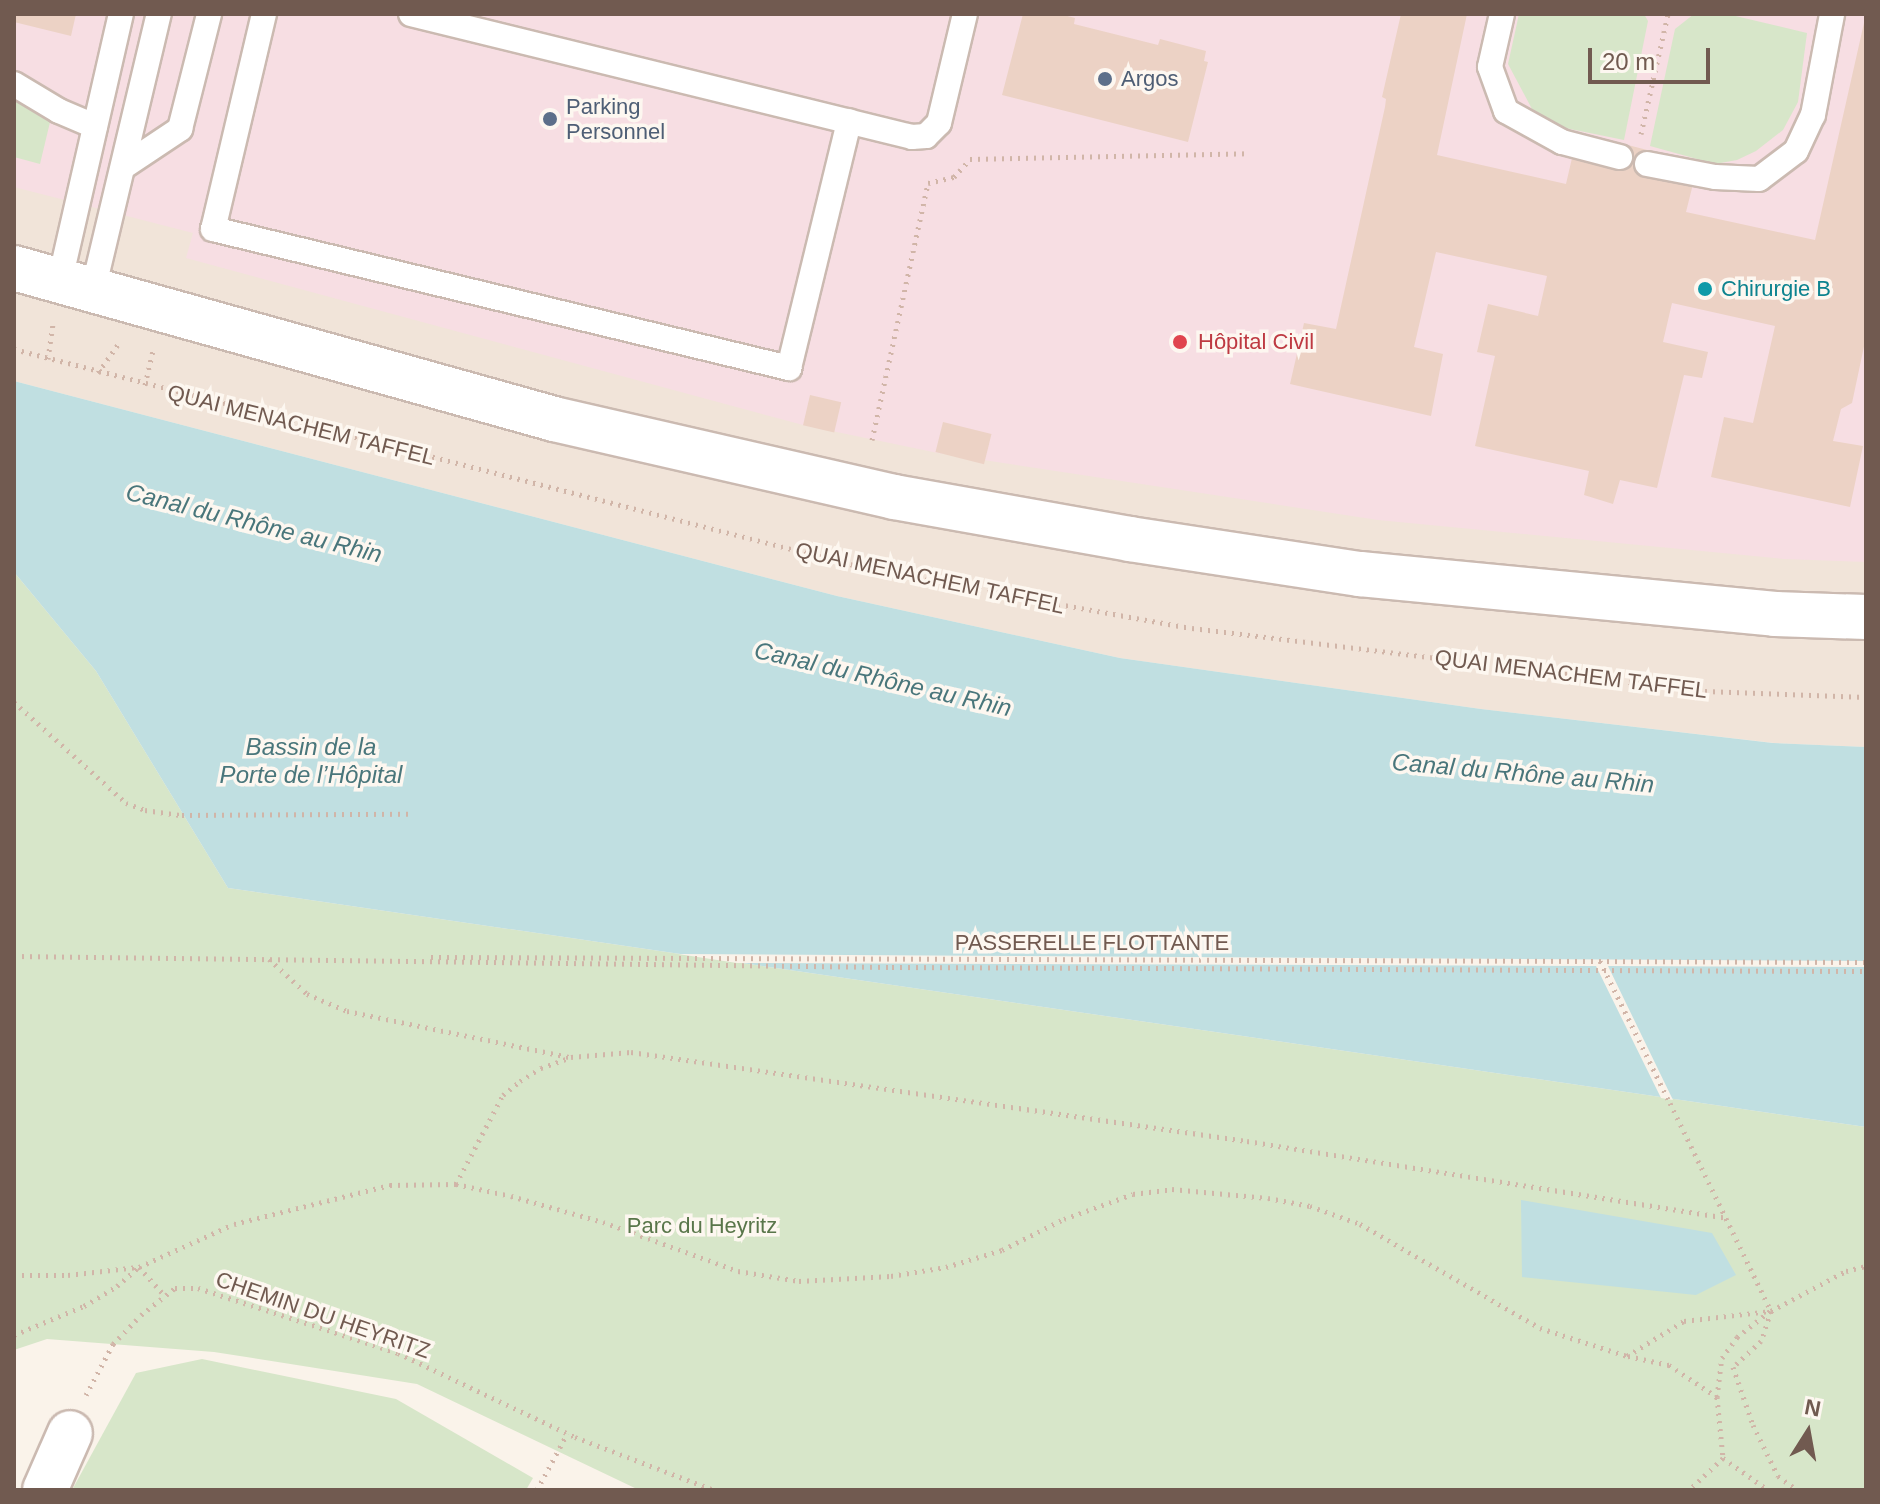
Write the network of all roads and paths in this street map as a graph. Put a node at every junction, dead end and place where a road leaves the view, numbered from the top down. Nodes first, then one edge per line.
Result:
1 (121, 14) edge
2 (159, 14) edge
3 (209, 14) edge
4 (264, 14) edge
5 (411, 14) edge
6 (965, 14) edge
7 (1502, 14) edge
8 (1668, 14) edge
9 (1832, 14) edge
10 (14, 84) edge
11 (849, 121) junction
12 (95, 126) junction
13 (1250, 153) dead end
14 (1635, 156) junction
15 (123, 167) junction
16 (14, 268) edge
17 (76, 285) junction
18 (14, 349) edge
19 (23, 352) junction
20 (14, 356) edge
21 (872, 440) dead end
22 (1866, 617) edge
23 (1866, 697) edge
24 (14, 702) edge
25 (409, 814) dead end
26 (14, 956) edge
27 (269, 959) junction
28 (1600, 961) junction
29 (1866, 962) edge
30 (1866, 971) edge
31 (571, 1057) junction
32 (456, 1184) junction
33 (1726, 1218) junction
34 (1866, 1266) edge
35 (139, 1267) junction
36 (14, 1275) edge
37 (164, 1295) junction
38 (1771, 1311) junction
39 (14, 1335) edge
40 (1627, 1356) junction
41 (1717, 1397) junction
42 (70, 1433) joint
43 (567, 1434) junction
44 (1723, 1458) junction
45 (45, 1490) edge
46 (537, 1490) edge
47 (714, 1490) edge
48 (1689, 1490) edge
49 (1768, 1490) edge
50 (1797, 1490) edge

1 - 12 lane
2 - 15 lane
3 - 15 lane
4 - 11 lane
5 - 11 lane
6 - 11 lane
7 - 14 lane
8 - 14 path
9 - 14 lane
10 - 12 lane
12 - 17 lane
13 - 21 path
15 - 17 lane
16 - 17 main road
17 - 22 main road
18 - 19 path, QUAI MENACHEM TAFFEL
19 - 20 path
19 - 23 path, QUAI MENACHEM TAFFEL
24 - 25 path
26 - 27 path
27 - 28 path, PASSERELLE FLOTTANTE
27 - 30 path
27 - 31 path
28 - 29 path, PASSERELLE FLOTTANTE
28 - 33 path, bridge
31 - 32 path
31 - 33 path
32 - 35 path
32 - 40 path
33 - 38 path
34 - 38 path
35 - 36 path
35 - 37 path
35 - 39 path
37 - 42 path
37 - 43 path, CHEMIN DU HEYRITZ
38 - 40 path
38 - 41 path
38 - 50 path
40 - 41 path
41 - 44 path
42 - 45 main road
43 - 46 path
43 - 47 path, CHEMIN DU HEYRITZ
44 - 48 path
44 - 49 path

